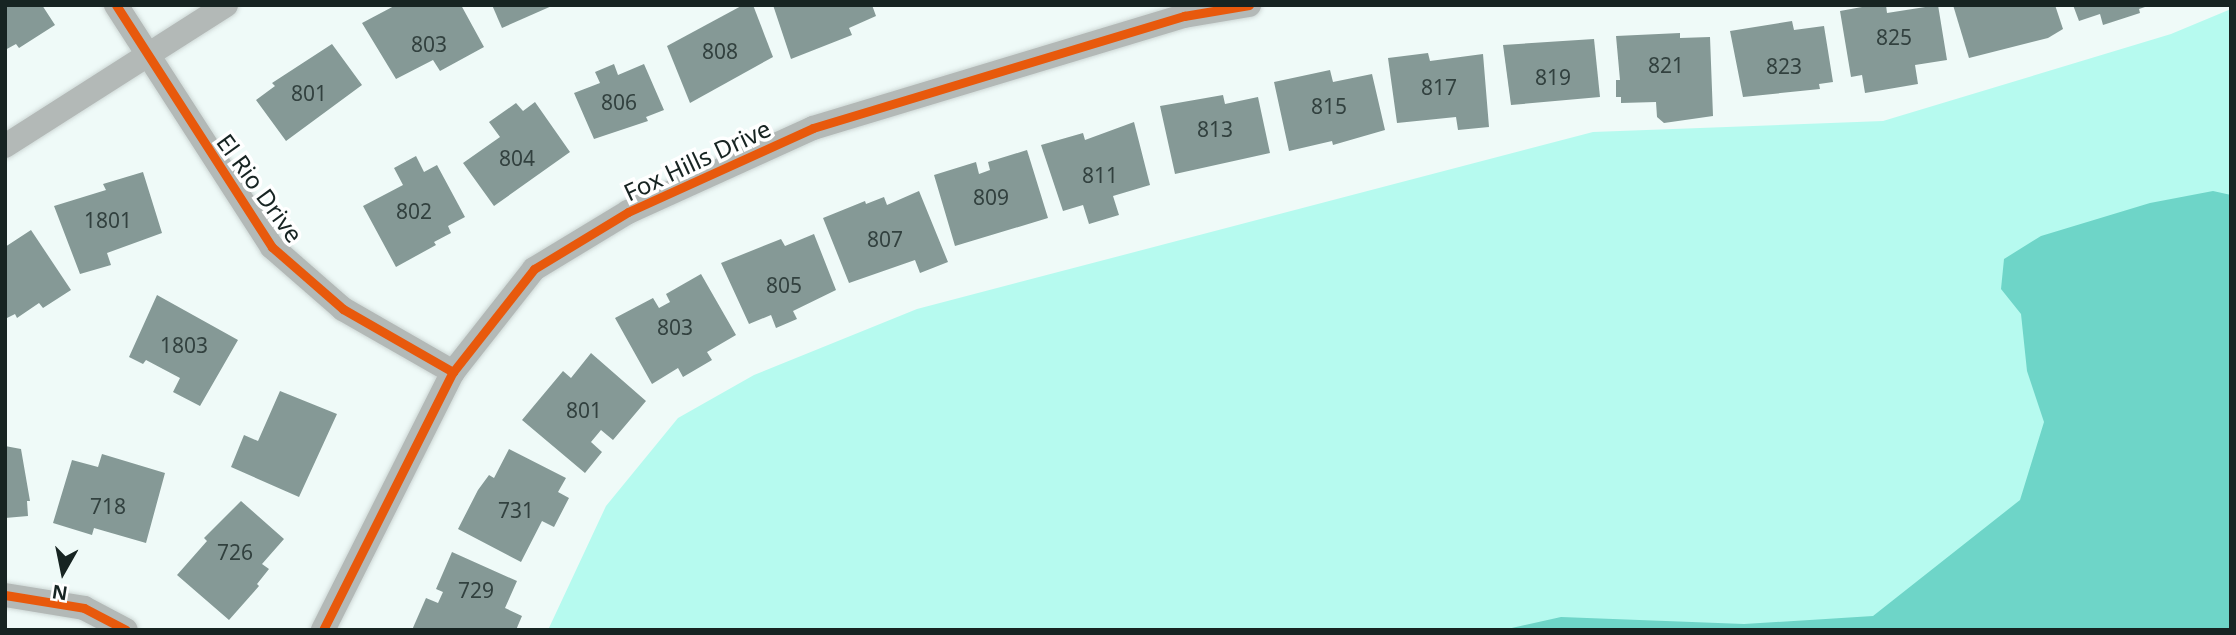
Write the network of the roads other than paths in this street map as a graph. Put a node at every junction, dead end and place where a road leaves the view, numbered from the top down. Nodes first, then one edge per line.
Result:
1 (116, 5) edge
2 (226, 5) edge
3 (1249, 5) edge
4 (144, 54) junction
5 (5, 146) edge
6 (453, 372) junction
7 (5, 596) edge
8 (126, 630) edge
9 (323, 630) edge

1 - 4 street, El Rio Drive
2 - 4 street
3 - 6 street, Fox Hills Drive
4 - 5 street
4 - 6 street, El Rio Drive
6 - 9 street, Fox Hills Drive
7 - 8 street

